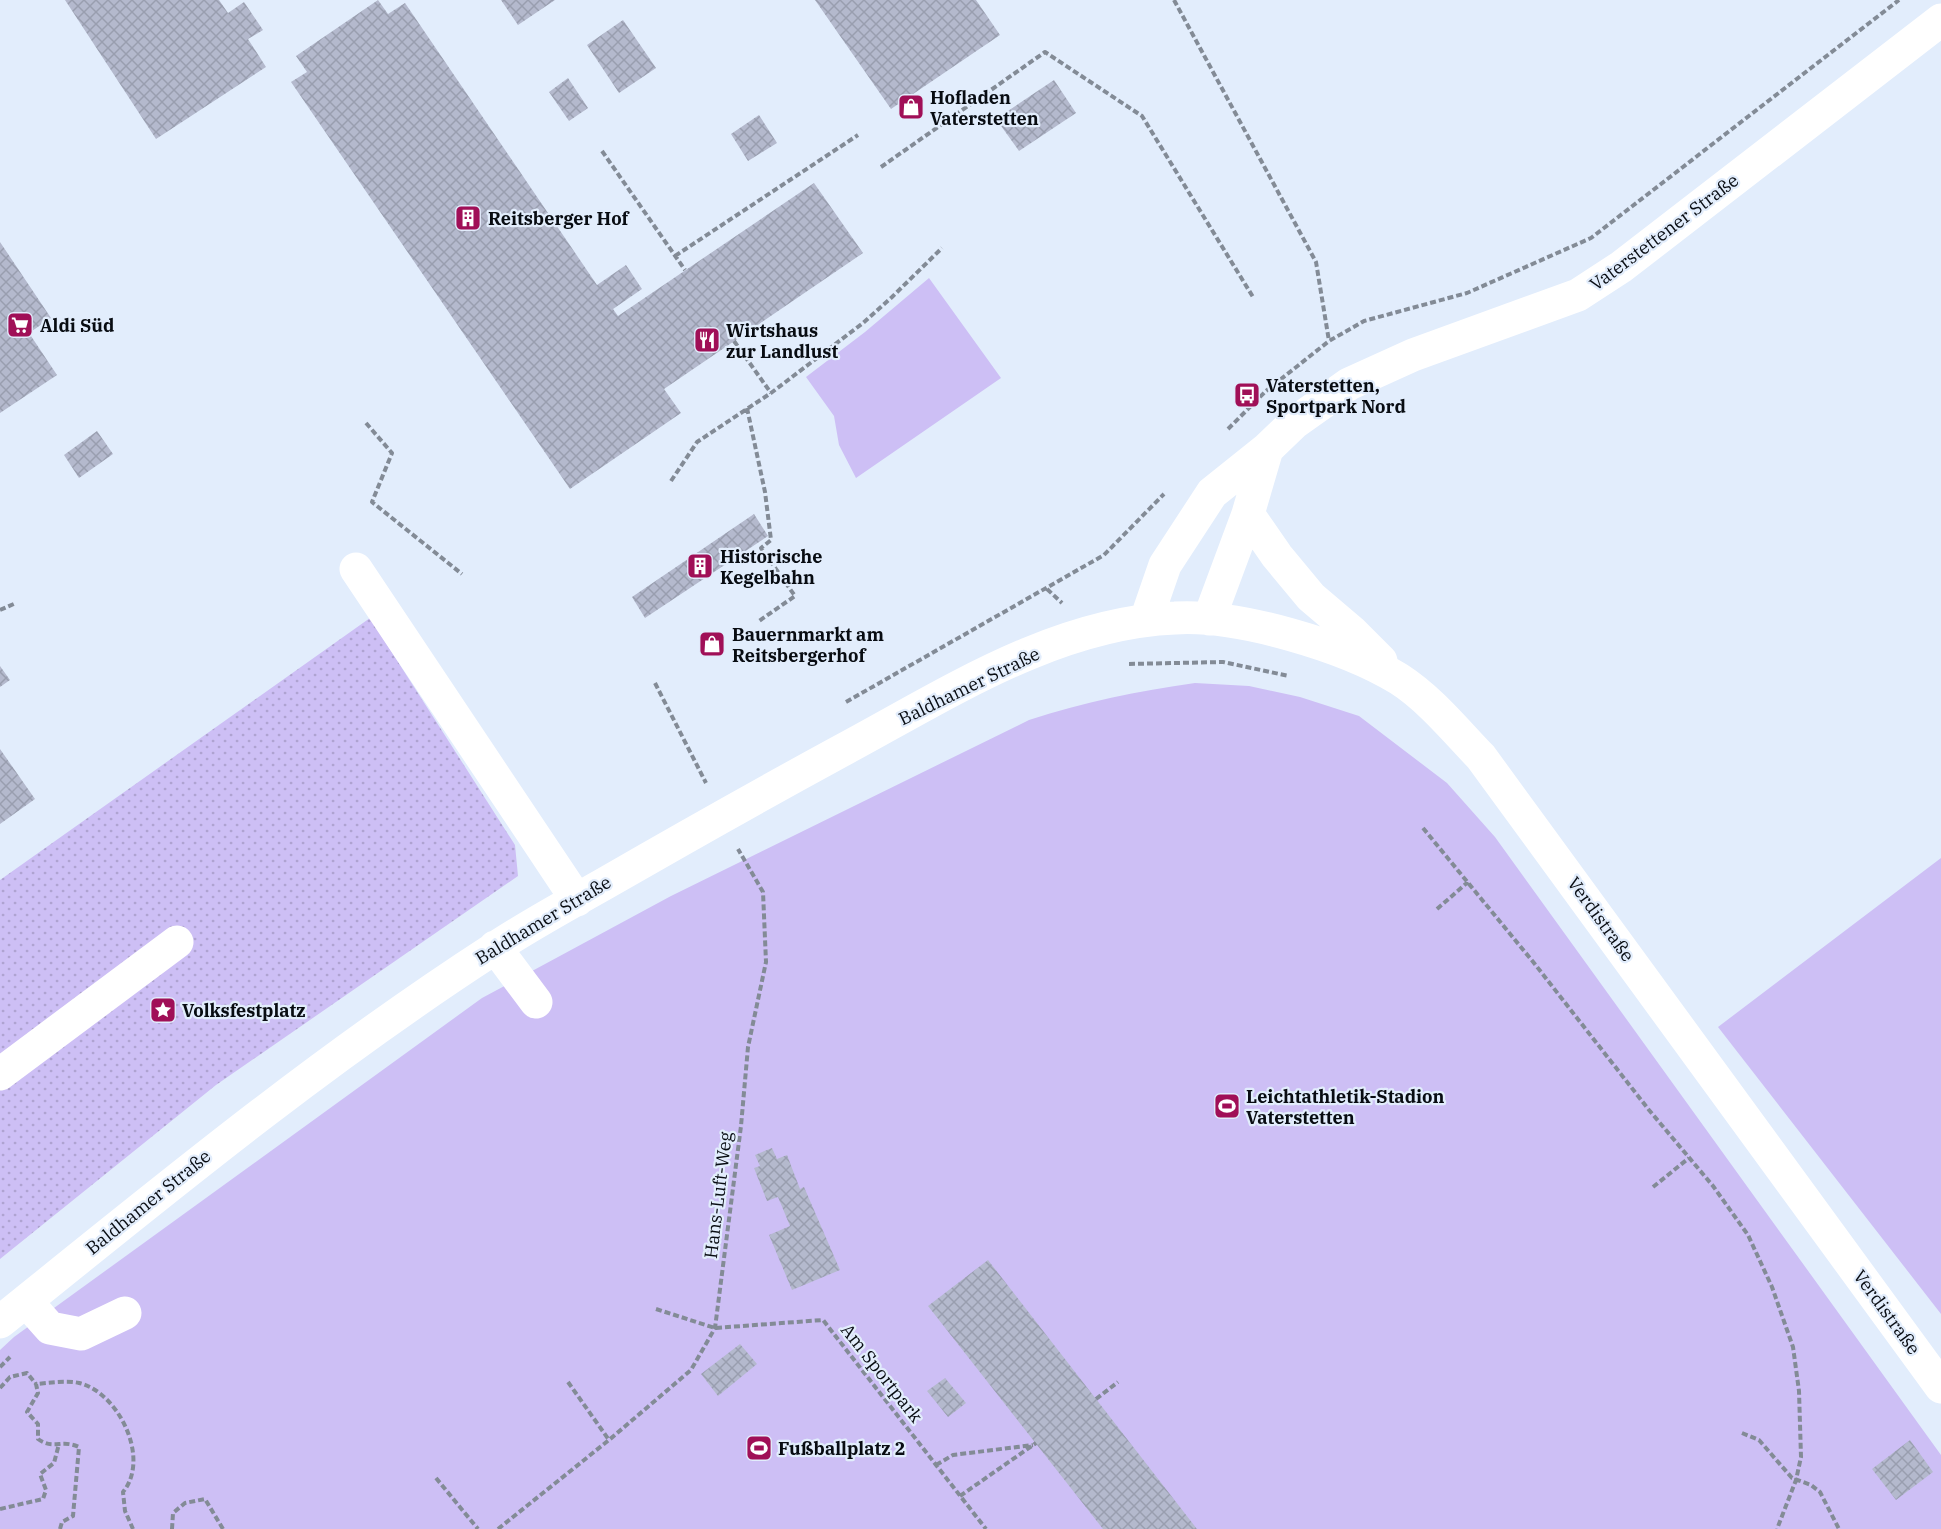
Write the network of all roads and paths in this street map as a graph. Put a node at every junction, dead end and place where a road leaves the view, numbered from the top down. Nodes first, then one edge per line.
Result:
1 (1174, 0) edge
2 (1899, 0) edge
3 (1941, 20) edge
4 (858, 135) dead end
5 (602, 150) dead end
6 (881, 167) dead end
7 (942, 248) dead end
8 (675, 256) junction
9 (685, 270) dead end
10 (1253, 297) dead end
11 (734, 341) dead end
12 (1329, 341) junction
13 (771, 393) junction
14 (747, 408) junction
15 (366, 423) dead end
16 (1226, 432) dead end
17 (1267, 449) junction
18 (670, 481) dead end
19 (1169, 489) dead end
20 (1248, 514) junction
21 (356, 569) dead end
22 (462, 574) dead end
23 (16, 603) dead end
24 (0, 610) edge
25 (1209, 619) junction
26 (1146, 620) junction
27 (759, 621) dead end
28 (1118, 664) dead end
29 (1300, 678) dead end
30 (1400, 680) junction
31 (655, 683) dead end
32 (840, 706) dead end
33 (716, 776) dead end
34 (705, 782) junction
35 (695, 788) dead end
36 (719, 818) junction
37 (1423, 828) dead end
38 (1468, 882) junction
39 (577, 900) junction
40 (1437, 909) dead end
41 (177, 942) dead end
42 (495, 947) junction
43 (536, 1002) dead end
44 (0, 1074) edge
45 (1689, 1158) junction
46 (1653, 1187) dead end
47 (26, 1301) junction
48 (656, 1310) dead end
49 (125, 1313) dead end
50 (0, 1322) edge
51 (715, 1328) junction
52 (568, 1382) dead end
53 (1118, 1382) dead end
54 (36, 1384) junction
55 (1941, 1387) edge
56 (0, 1388) edge
57 (1096, 1399) dead end
58 (1742, 1433) dead end
59 (609, 1440) junction
60 (58, 1443) junction
61 (936, 1465) junction
62 (436, 1478) dead end
63 (1796, 1480) junction
64 (960, 1496) junction
65 (0, 1509) edge
66 (60, 1529) edge
67 (133, 1529) edge
68 (172, 1529) edge
69 (223, 1529) edge
70 (478, 1529) edge
71 (498, 1529) edge
72 (986, 1529) edge
73 (1777, 1529) edge
74 (1839, 1529) edge

1 - 12 path
2 - 12 path
3 - 17 street, Vaterstettener Straße
4 - 8 path
5 - 8 path
6 - 10 path
7 - 13 path
8 - 9 path
11 - 13 path
12 - 16 path
13 - 14 path
14 - 18 path
14 - 27 path
15 - 22 path
17 - 20 street, Vaterstettener Straße
17 - 26 street, Vaterstettener Straße
19 - 32 path
20 - 25 street, Vaterstettener Straße
20 - 30 street
21 - 39 street
23 - 24 path
25 - 26 street, Verdistraße
25 - 30 street, Verdistraße
26 - 36 street, Baldhamer Straße
28 - 29 path
30 - 55 street, Verdistraße
31 - 34 path, Hans-Luft-Weg
33 - 34 path
34 - 35 path
34 - 36 path, Hans-Luft-Weg
36 - 39 street, Baldhamer Straße
36 - 51 path, Hans-Luft-Weg
37 - 38 path
38 - 40 path
38 - 45 path
39 - 42 street, Baldhamer Straße
41 - 44 street
42 - 43 street
42 - 47 street, Baldhamer Straße
45 - 46 path
45 - 63 path
47 - 49 street
47 - 50 street, Baldhamer Straße
48 - 51 path
51 - 59 path, Hans-Luft-Weg
51 - 61 path, Am Sportpark
52 - 59 path
53 - 57 path
54 - 56 path
54 - 60 path
54 - 67 path
58 - 63 path
59 - 71 path, Hans-Luft-Weg
60 - 65 path
60 - 66 path
61 - 64 path, Am Sportpark
61 - 64 path
62 - 70 path
63 - 73 path
63 - 74 path
64 - 72 path, Am Sportpark
68 - 69 path

